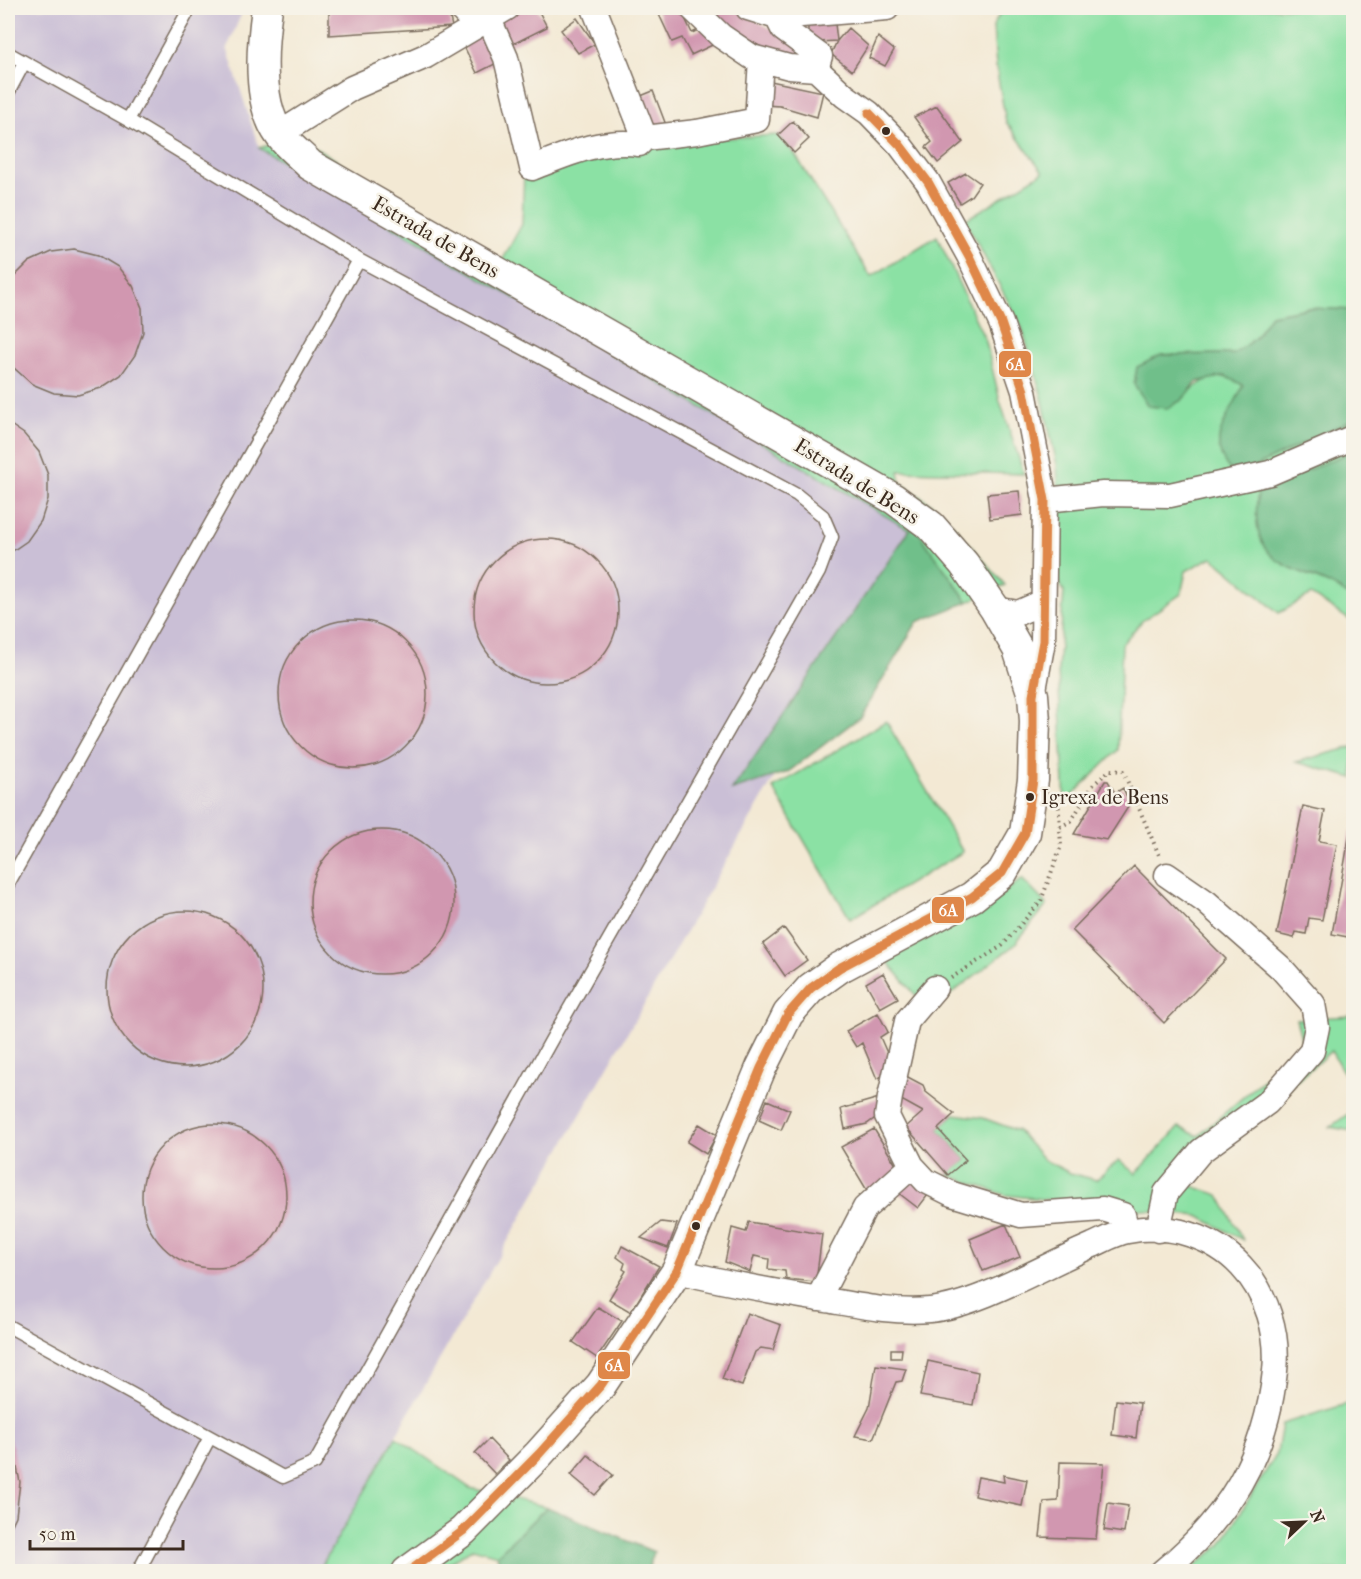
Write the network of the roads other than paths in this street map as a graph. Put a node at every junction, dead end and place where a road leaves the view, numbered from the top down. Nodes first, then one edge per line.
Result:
1 (190, 8) edge
2 (267, 8) edge
3 (594, 8) edge
4 (692, 8) edge
5 (748, 8) edge
6 (886, 8) edge
7 (482, 14) edge
8 (777, 17) junction
9 (8, 53) edge
10 (761, 60) junction
11 (24, 63) junction
12 (816, 69) junction
13 (8, 93) edge
14 (128, 120) junction
15 (279, 134) junction
16 (645, 138) junction
17 (359, 260) junction
18 (1353, 437) edge
19 (1046, 500) junction
20 (1043, 602) junction
21 (995, 609) junction
22 (1031, 645) junction
23 (1167, 875) road end
24 (8, 882) edge
25 (935, 988) dead end
26 (912, 1166) junction
27 (1158, 1230) junction
28 (1127, 1231) junction
29 (677, 1271) junction
30 (818, 1299) junction
31 (8, 1326) edge
32 (210, 1437) junction
33 (138, 1572) edge
34 (407, 1572) edge
35 (1162, 1572) edge

1 - 14 lane
2 - 15 street, Estrada de Bens
3 - 16 street
4 - 10 street
5 - 8 street
6 - 8 street
7 - 15 street
7 - 16 street
8 - 12 street
9 - 11 lane
10 - 12 street
10 - 16 street
11 - 13 lane
11 - 14 lane
12 - 19 street
14 - 17 lane
15 - 21 street, Estrada de Bens
17 - 24 lane
17 - 32 lane
18 - 19 street
19 - 20 street
20 - 21 street
20 - 22 street
21 - 22 street, Estrada de Bens
22 - 29 street, Estrada de Bens
23 - 27 street
25 - 26 street
26 - 28 street
26 - 30 street
27 - 28 street
27 - 35 street
28 - 30 street
29 - 30 street
29 - 34 street, Estrada de Bens
31 - 32 lane
32 - 33 lane

